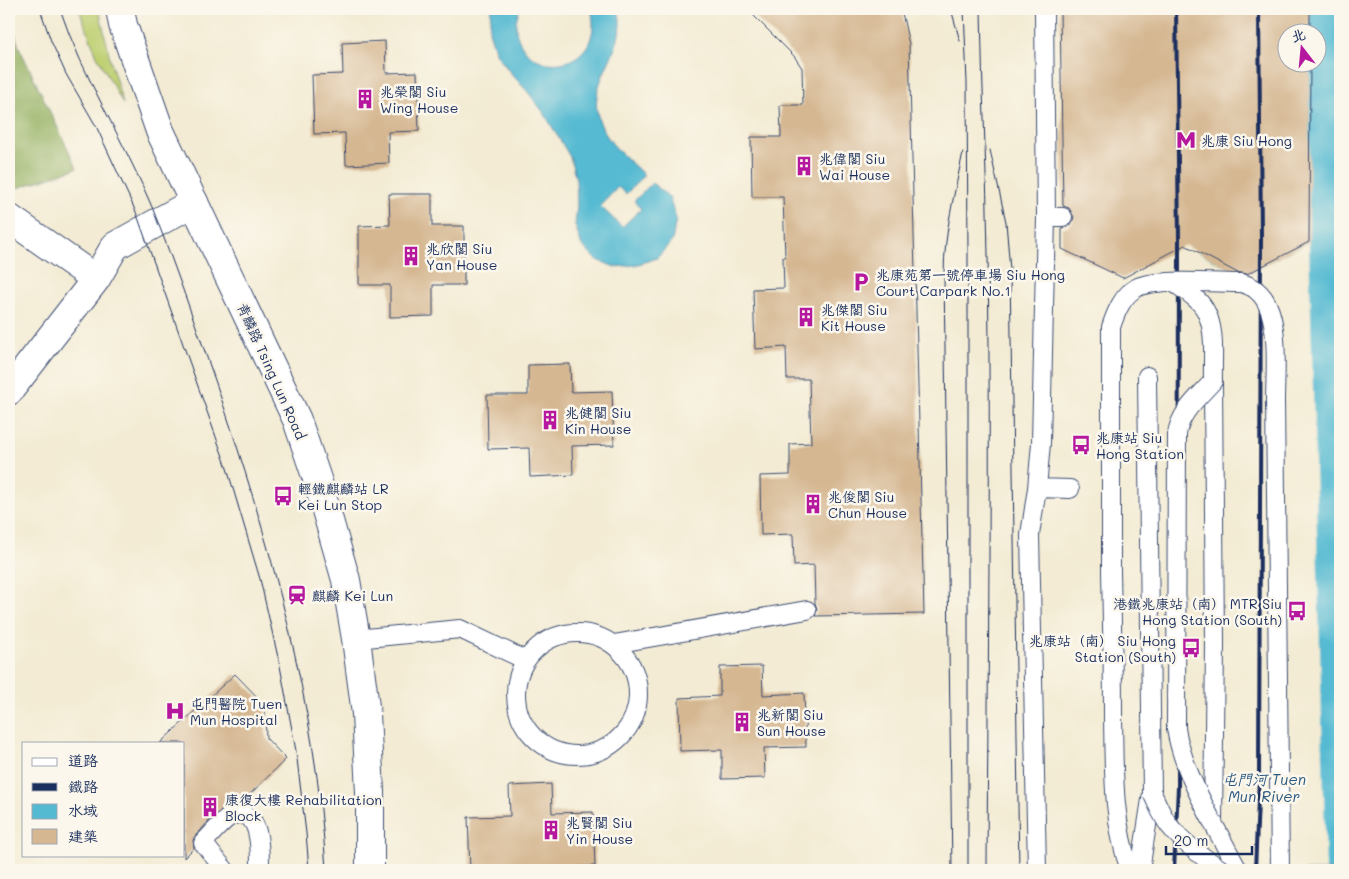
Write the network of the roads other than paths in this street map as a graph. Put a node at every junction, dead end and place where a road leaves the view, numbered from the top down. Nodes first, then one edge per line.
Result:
1 (120, 9) edge
2 (1044, 9) edge
3 (194, 202) junction
4 (9, 218) edge
5 (96, 279) junction
6 (1174, 282) junction
7 (1147, 376) dead end
8 (1212, 382) junction
9 (9, 391) edge
10 (1037, 488) junction
11 (1070, 489) dead end
12 (807, 610) dead end
13 (356, 639) junction
14 (614, 644) junction
15 (525, 660) junction
16 (1152, 792) junction
17 (1213, 823) junction
18 (225, 870) edge
19 (260, 870) edge
20 (370, 870) edge
21 (1037, 870) edge
22 (1130, 870) edge
23 (1140, 870) edge
24 (1222, 870) edge
25 (1238, 870) edge
26 (1280, 870) edge

1 - 3 street, 青麟路 Tsing Lun Road
2 - 10 lane
3 - 5 street
3 - 13 street, 青麟路 Tsing Lun Road
4 - 5 street
5 - 9 street
6 - 8 lane, bridge
6 - 22 lane, bridge
6 - 26 lane, bridge
7 - 16 lane
8 - 17 lane, bridge
8 - 17 lane, bridge
10 - 11 lane
10 - 21 lane
12 - 14 lane
13 - 15 lane
13 - 20 street, 青麟路 Tsing Lun Road
14 - 15 lane
14 - 15 lane
16 - 23 lane
16 - 24 lane, bridge
17 - 25 lane
18 - 19 lane

